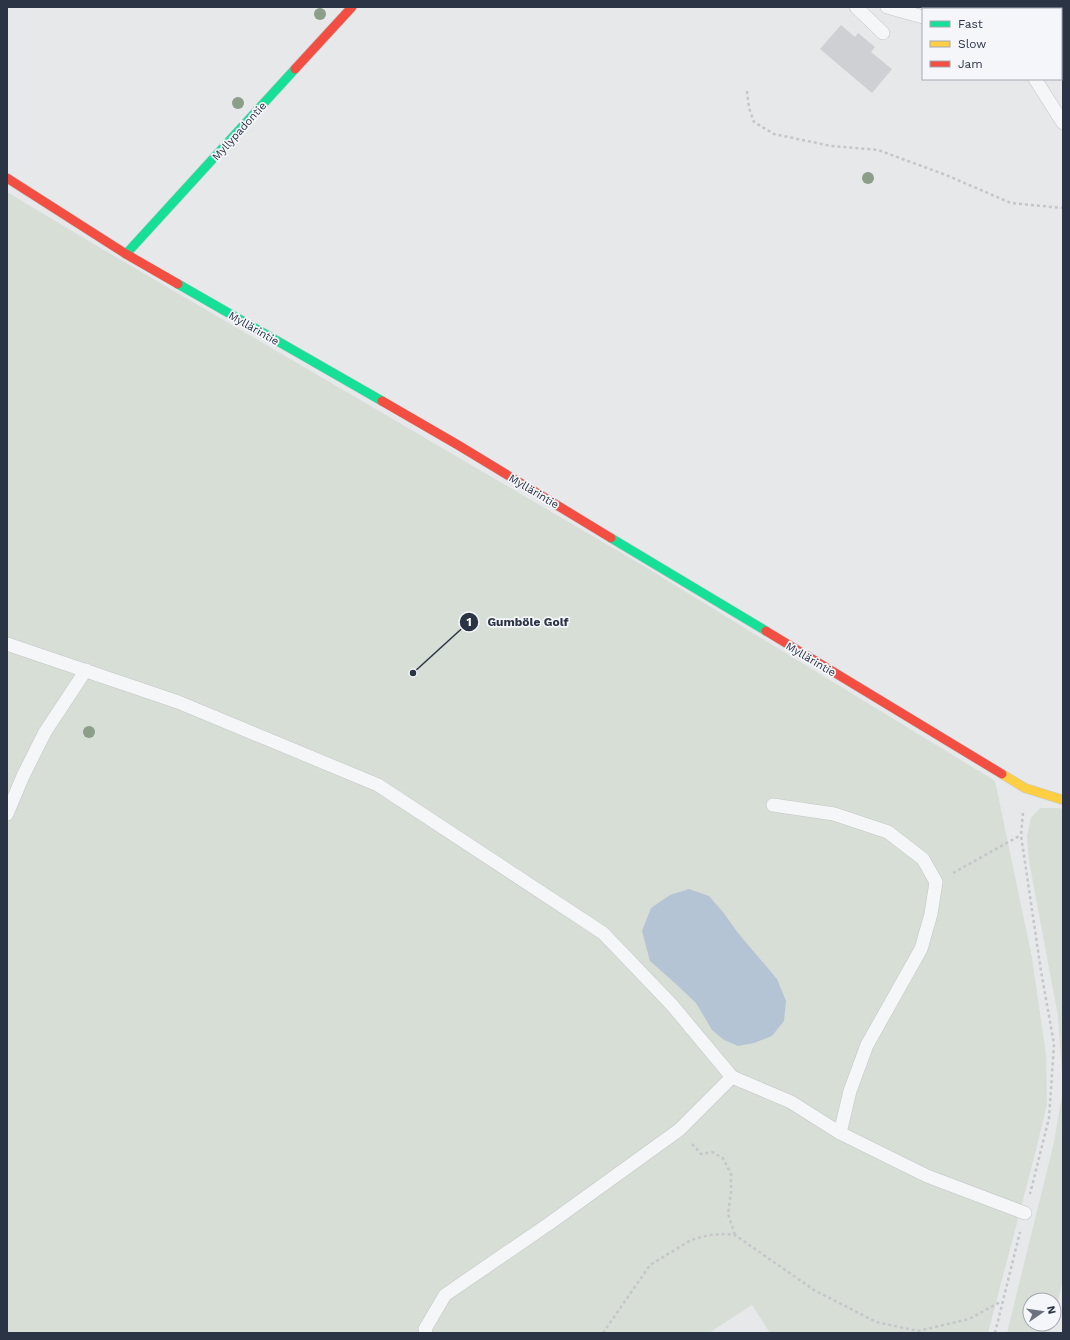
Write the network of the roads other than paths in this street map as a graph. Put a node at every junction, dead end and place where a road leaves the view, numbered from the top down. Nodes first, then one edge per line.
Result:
1 (352, 7) edge
2 (856, 7) edge
3 (887, 7) edge
4 (922, 17) edge
5 (883, 33) dead end
6 (1036, 80) edge
7 (1063, 123) edge
8 (7, 178) edge
9 (126, 254) junction
10 (7, 644) edge
11 (86, 670) junction
12 (1063, 800) edge
13 (773, 805) dead end
14 (7, 814) edge
15 (732, 1077) junction
16 (840, 1133) junction
17 (1025, 1213) road end
18 (426, 1333) edge

1 - 9 street, Myllypadontie
2 - 5 lane
3 - 4 lane
6 - 7 lane
8 - 9 street, Myllärintie
9 - 12 street, Myllärintie
10 - 11 lane
11 - 14 lane
11 - 15 lane
13 - 16 lane
15 - 16 lane
15 - 18 lane
16 - 17 lane

